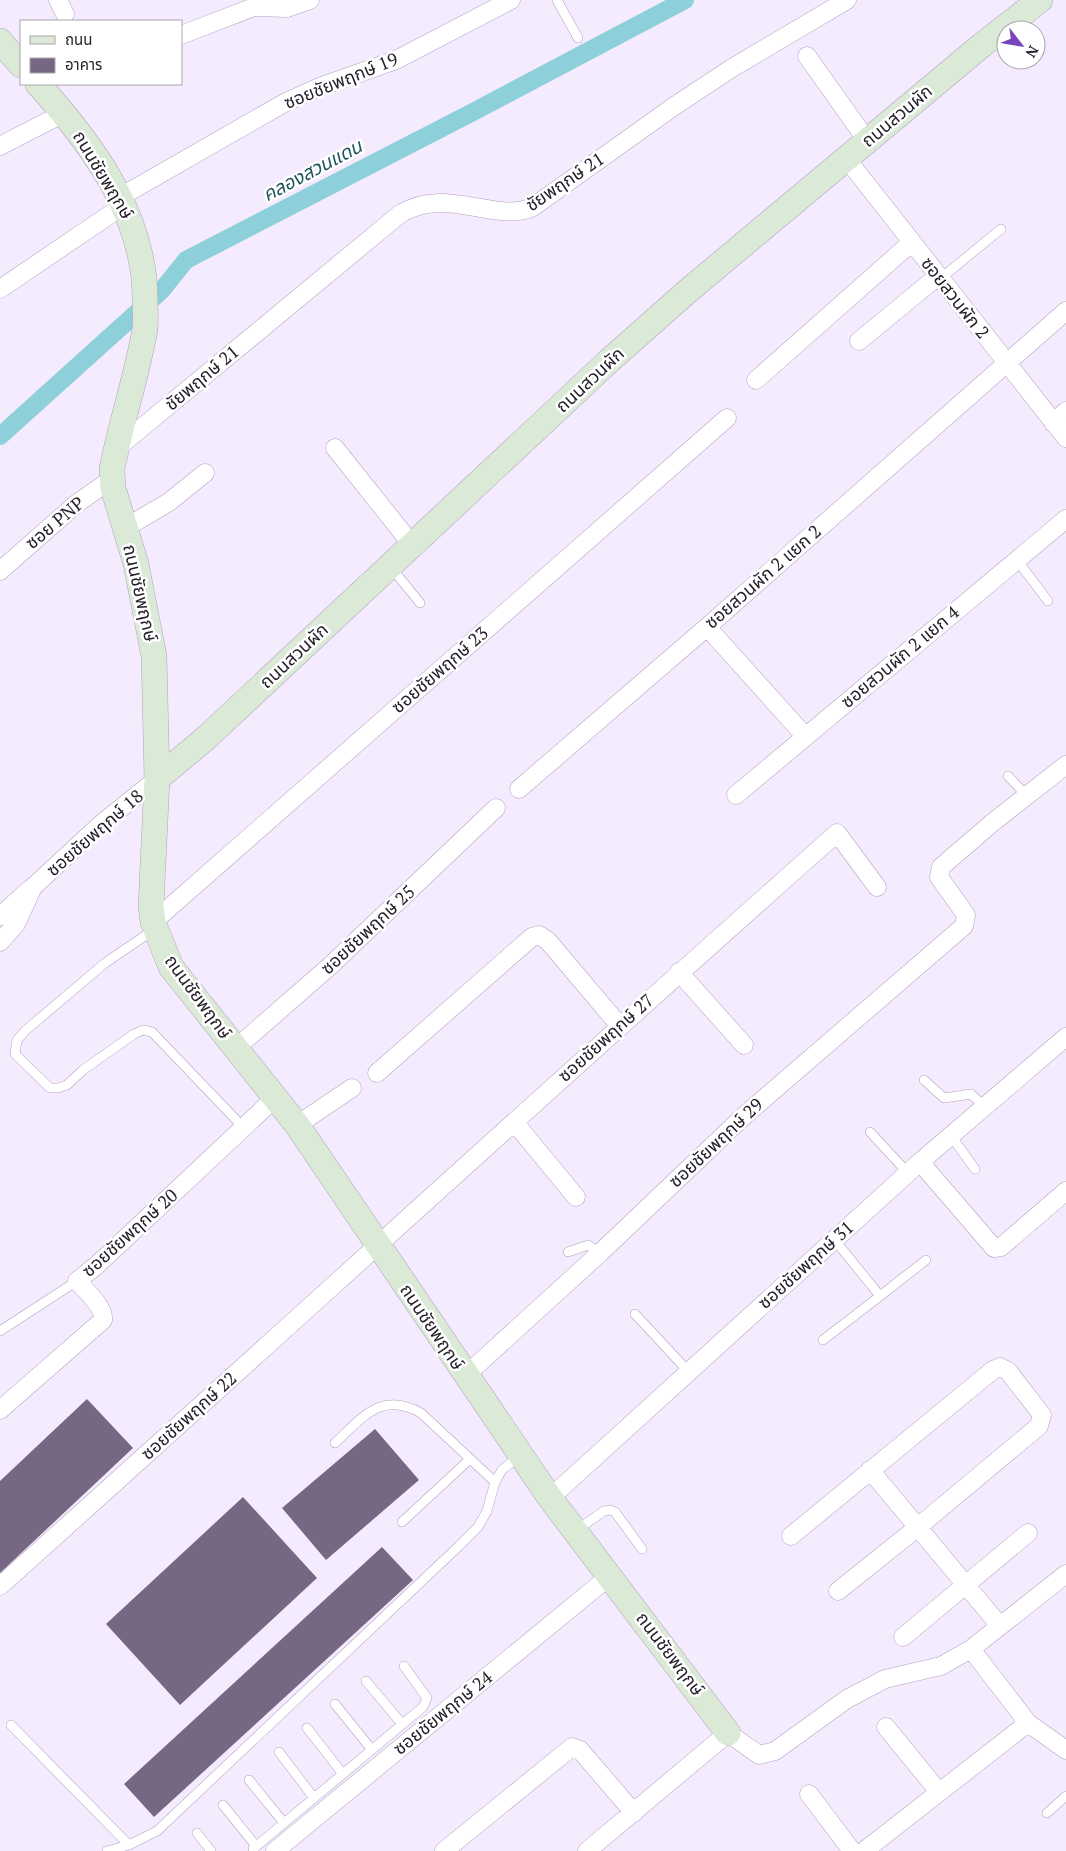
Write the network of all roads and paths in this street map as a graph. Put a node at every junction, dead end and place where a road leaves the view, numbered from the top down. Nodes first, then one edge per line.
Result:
1 (310, 0) edge
2 (512, 0) edge
3 (557, 0) edge
4 (847, 0) edge
5 (1040, 0) edge
6 (182, 34) edge
7 (578, 38) dead end
8 (0, 42) edge
9 (807, 56) dead end
10 (20, 64) edge
11 (43, 85) edge
12 (64, 114) junction
13 (868, 142) junction
14 (0, 146) edge
15 (846, 158) junction
16 (122, 201) junction
17 (1001, 229) dead end
18 (912, 242) junction
19 (939, 278) junction
20 (0, 289) edge
21 (1066, 311) edge
22 (858, 341) dead end
23 (1006, 363) junction
24 (756, 380) dead end
25 (1060, 417) edge
26 (727, 418) dead end
27 (1066, 438) edge
28 (335, 448) dead end
29 (116, 449) junction
30 (205, 473) dead end
31 (113, 478) junction
32 (1066, 519) edge
33 (125, 528) junction
34 (413, 546) junction
35 (1018, 560) junction
36 (390, 566) junction
37 (0, 571) edge
38 (1048, 601) dead end
39 (420, 603) dead end
40 (707, 627) junction
41 (805, 736) junction
42 (1066, 765) edge
43 (1008, 776) dead end
44 (157, 779) junction
45 (519, 789) dead end
46 (736, 795) dead end
47 (1027, 796) junction
48 (496, 808) dead end
49 (33, 886) junction
50 (877, 887) dead end
51 (0, 916) edge
52 (154, 925) junction
53 (0, 942) edge
54 (679, 972) junction
55 (619, 1025) junction
56 (1066, 1037) edge
57 (744, 1045) dead end
58 (236, 1048) junction
59 (378, 1073) dead end
60 (924, 1080) dead end
61 (352, 1088) dead end
62 (275, 1098) junction
63 (985, 1107) junction
64 (515, 1123) junction
65 (297, 1125) junction
66 (244, 1128) junction
67 (870, 1132) dead end
68 (951, 1136) junction
69 (914, 1167) junction
70 (975, 1169) dead end
71 (1066, 1191) edge
72 (576, 1197) dead end
73 (834, 1239) junction
74 (377, 1246) junction
75 (568, 1252) dead end
76 (600, 1253) junction
77 (926, 1260) dead end
78 (77, 1281) junction
79 (880, 1296) junction
80 (635, 1314) dead end
81 (2, 1326) edge
82 (823, 1340) dead end
83 (688, 1371) junction
84 (466, 1375) junction
85 (0, 1410) edge
86 (336, 1443) dead end
87 (521, 1454) junction
88 (470, 1459) junction
89 (870, 1470) junction
90 (494, 1482) junction
91 (550, 1498) junction
92 (402, 1522) dead end
93 (918, 1528) junction
94 (576, 1530) junction
95 (1028, 1533) dead end
96 (791, 1536) dead end
97 (642, 1549) dead end
98 (611, 1575) junction
99 (1065, 1578) edge
100 (966, 1584) junction
101 (0, 1586) edge
102 (838, 1591) dead end
103 (1000, 1626) junction
104 (903, 1637) dead end
105 (971, 1649) junction
106 (404, 1666) dead end
107 (366, 1681) dead end
108 (335, 1704) dead end
109 (1028, 1723) junction
110 (402, 1724) junction
111 (11, 1725) dead end
112 (886, 1727) dead end
113 (307, 1728) dead end
114 (728, 1733) junction
115 (372, 1750) junction
116 (1066, 1750) edge
117 (279, 1752) dead end
118 (343, 1774) junction
119 (249, 1780) dead end
120 (940, 1792) junction
121 (809, 1794) dead end
122 (1066, 1796) edge
123 (314, 1798) junction
124 (223, 1805) dead end
125 (1047, 1812) dead end
126 (634, 1813) junction
127 (284, 1823) junction
128 (197, 1833) dead end
129 (129, 1845) junction
130 (253, 1849) edge
131 (107, 1851) edge
132 (211, 1851) edge
133 (274, 1851) edge
134 (444, 1851) edge
135 (587, 1851) edge
136 (852, 1851) edge
137 (864, 1851) edge

1 - 6 street
2 - 16 street, ซอยชัยพฤกษ์ 19
3 - 7 lane
4 - 29 street, ชัยพฤกษ์ 21
5 - 13 street, ถนนสวนผัก
8 - 10 street
9 - 13 street
11 - 12 street, ถนนชัยพฤกษ์
12 - 14 street
12 - 16 street, ถนนชัยพฤกษ์
13 - 15 street, ถนนสวนผัก
15 - 18 street, ซอยสวนผัก 2
15 - 34 street, ถนนสวนผัก
16 - 20 street, ซอยชัยพฤกษ์ 19
16 - 29 street, ถนนชัยพฤกษ์
17 - 19 lane
18 - 19 street, ซอยสวนผัก 2
18 - 24 street
19 - 22 street
19 - 23 street, ซอยสวนผัก 2
21 - 23 street, ซอยสวนผัก 2 แยก 2
23 - 25 street, ซอยสวนผัก 2
23 - 40 street, ซอยสวนผัก 2 แยก 2
25 - 27 street, ซอยสวนผัก 2
26 - 52 street, ซอยชัยพฤกษ์ 23
28 - 34 street
29 - 31 street, ถนนชัยพฤกษ์
30 - 33 street
31 - 33 street, ถนนชัยพฤกษ์
31 - 37 street, ซอย PNP
32 - 35 street, ซอยสวนผัก 2 แยก 4
33 - 44 street, ถนนชัยพฤกษ์
34 - 36 street, ถนนสวนผัก
35 - 38 lane
35 - 41 street, ซอยสวนผัก 2 แยก 4
36 - 39 lane
36 - 44 street, ถนนสวนผัก
40 - 41 street
40 - 45 street, ซอยสวนผัก 2 แยก 2
41 - 46 street, ซอยสวนผัก 2 แยก 4
42 - 47 street
43 - 47 lane
44 - 49 street, ซอยชัยพฤกษ์ 18
44 - 52 street, ถนนชัยพฤกษ์
47 - 76 street, ซอยชัยพฤกษ์ 29
48 - 58 street, ซอยชัยพฤกษ์ 25
49 - 51 street, ซอยชัยพฤกษ์ 18
49 - 53 street, ซอยชัยพฤกษ์ 18
50 - 54 street, ซอยชัยพฤกษ์ 27
52 - 58 street, ถนนชัยพฤกษ์
52 - 66 lane
54 - 55 street, ซอยชัยพฤกษ์ 27
54 - 57 street
55 - 59 street
55 - 64 street, ซอยชัยพฤกษ์ 27
56 - 63 street, ซอยชัยพฤกษ์ 31
58 - 62 street, ถนนชัยพฤกษ์
60 - 63 lane
61 - 65 street
62 - 65 street, ถนนชัยพฤกษ์
62 - 66 street, ซอยชัยพฤกษ์ 20
63 - 68 street, ซอยชัยพฤกษ์ 31
64 - 72 street
64 - 74 street, ซอยชัยพฤกษ์ 27
65 - 74 street, ถนนชัยพฤกษ์
66 - 78 street, ซอยชัยพฤกษ์ 20
67 - 69 lane
68 - 69 street, ซอยชัยพฤกษ์ 31
68 - 70 lane
69 - 71 street
69 - 73 street, ซอยชัยพฤกษ์ 31
73 - 79 lane
73 - 83 street, ซอยชัยพฤกษ์ 31
74 - 84 street, ถนนชัยพฤกษ์
74 - 101 street, ซอยชัยพฤกษ์ 22
75 - 76 lane
76 - 84 street, ซอยชัยพฤกษ์ 29
77 - 79 lane
78 - 81 lane
78 - 85 street, ซอยชัยพฤกษ์ 20
79 - 82 lane
80 - 83 lane
83 - 91 street, ซอยชัยพฤกษ์ 31
84 - 87 street, ถนนชัยพฤกษ์
86 - 88 lane
87 - 90 lane
87 - 91 street, ถนนชัยพฤกษ์
88 - 90 lane
88 - 92 lane
89 - 93 street
89 - 93 street
89 - 96 street
90 - 129 lane
91 - 94 street, ถนนชัยพฤกษ์
93 - 100 street
93 - 102 street
94 - 97 lane
94 - 98 street, ถนนชัยพฤกษ์
95 - 100 street
98 - 114 street, ถนนชัยพฤกษ์
98 - 133 street, ซอยชัยพฤกษ์ 24
99 - 103 street
100 - 103 street
100 - 104 street
103 - 105 street
105 - 109 street
105 - 114 street
106 - 110 lane
107 - 110 lane
108 - 115 lane
109 - 116 street
109 - 120 street
110 - 115 lane
111 - 129 lane
112 - 120 street
113 - 118 lane
114 - 126 street
115 - 118 lane
117 - 123 lane
118 - 123 lane
119 - 127 lane
120 - 137 street
121 - 136 street
122 - 125 lane
123 - 127 lane
124 - 130 lane
126 - 134 street
126 - 135 street
127 - 130 lane
128 - 132 lane
129 - 131 lane

